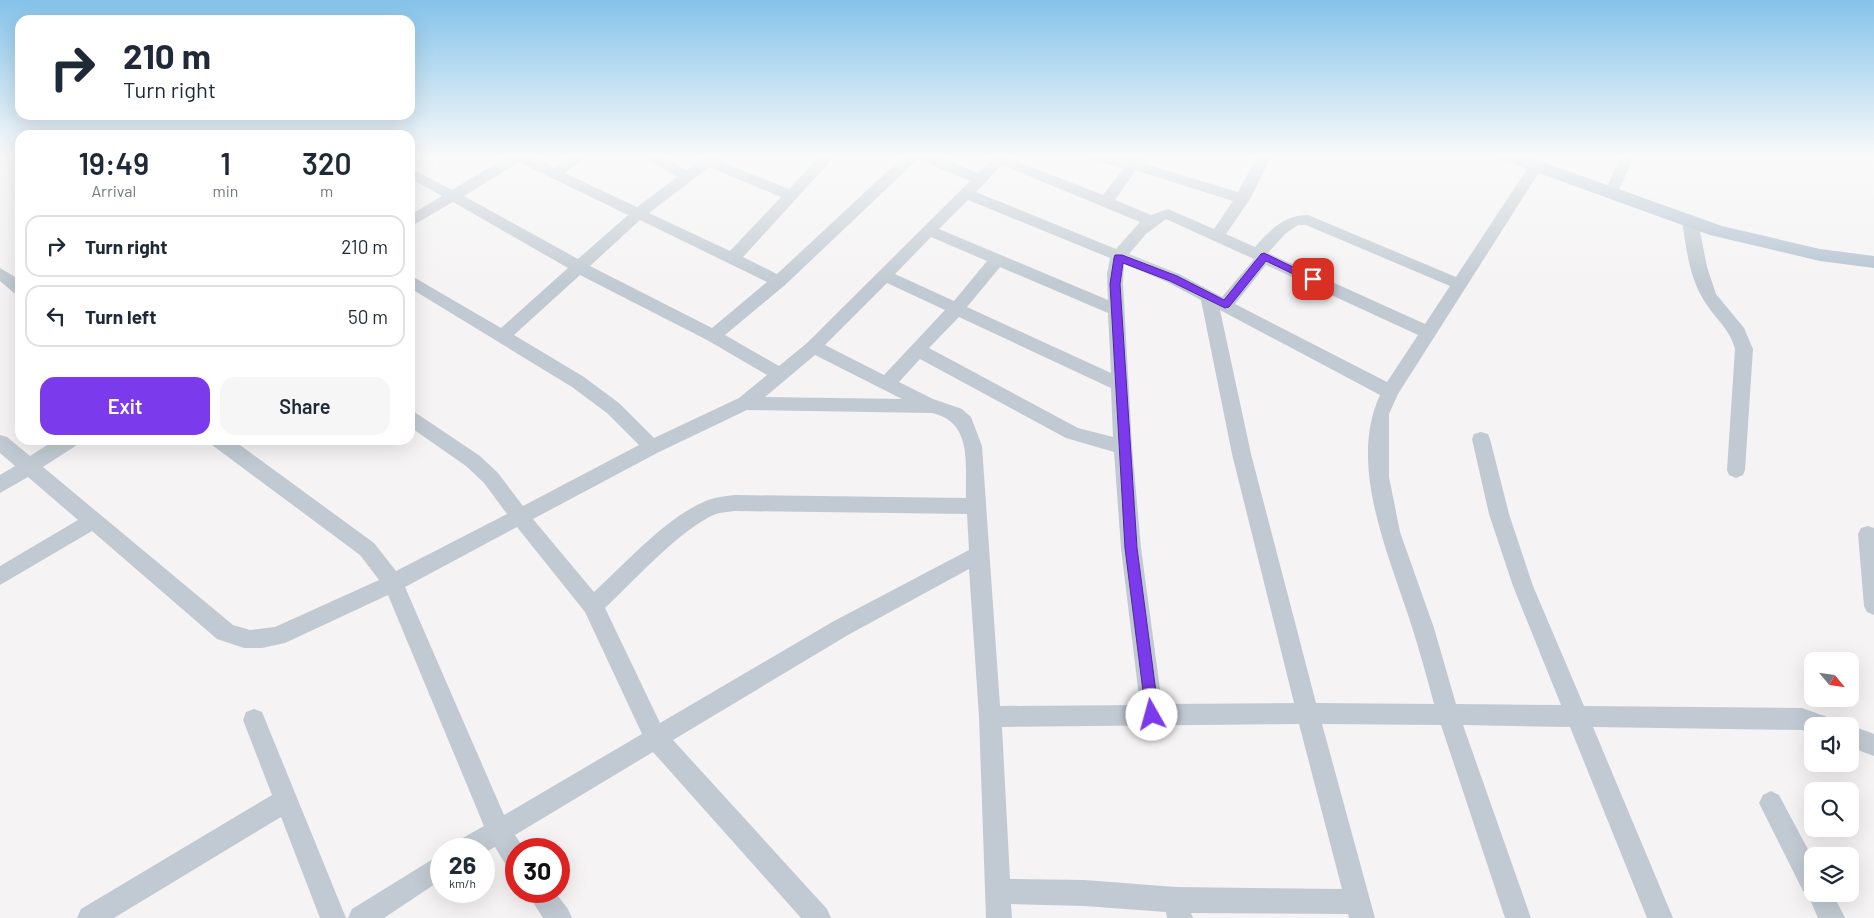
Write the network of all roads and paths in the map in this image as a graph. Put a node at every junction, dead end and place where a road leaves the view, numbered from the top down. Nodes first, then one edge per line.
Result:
1 (448, 198) edge
2 (454, 198) edge
3 (605, 198) edge
4 (659, 198) edge
5 (790, 198) edge
6 (868, 198) edge
7 (960, 198) edge
8 (976, 198) edge
9 (1096, 198) edge
10 (1109, 198) edge
11 (1239, 198) edge
12 (1515, 198) edge
13 (1625, 198) edge
14 (1243, 199) joint
15 (1106, 202) junction
16 (638, 214) junction
17 (415, 219) edge
18 (1150, 220) junction
19 (1690, 221) junction
20 (928, 230) junction
21 (1217, 235) junction
22 (1261, 255) junction
23 (1119, 258) junction
24 (732, 259) junction
25 (997, 260) junction
26 (1874, 262) edge
27 (579, 267) junction
28 (0, 273) edge
29 (884, 275) junction
30 (779, 281) junction
31 (415, 284) edge
32 (1459, 284) junction
33 (15, 285) edge
34 (1217, 301) junction
35 (956, 308) junction
36 (1118, 311) junction
37 (1428, 332) junction
38 (502, 336) junction
39 (713, 336) junction
40 (813, 347) junction
41 (918, 350) junction
42 (781, 375) junction
43 (886, 384) junction
44 (1119, 384) junction
45 (1390, 392) junction
46 (744, 403) junction
47 (932, 406) junction
48 (415, 421) edge
49 (1481, 439) dead end
50 (0, 442) edge
51 (62, 445) edge
52 (226, 445) edge
53 (1123, 446) junction
54 (652, 447) junction
55 (29, 467) junction
56 (1736, 470) dead end
57 (0, 485) edge
58 (977, 506) junction
59 (521, 518) junction
60 (93, 520) junction
61 (1868, 534) dead end
62 (979, 554) junction
63 (0, 576) edge
64 (393, 583) junction
65 (593, 606) junction
66 (1874, 606) edge
67 (1307, 713) junction
68 (1448, 714) junction
69 (1152, 715) junction
70 (1578, 716) junction
71 (990, 717) junction
72 (254, 720) dead end
73 (1804, 720) edge
74 (655, 737) junction
75 (1859, 739) edge
76 (1874, 745) edge
77 (286, 800) junction
78 (1771, 803) dead end
79 (498, 830) junction
80 (485, 838) edge
81 (505, 841) edge
82 (1804, 867) edge
83 (430, 873) edge
84 (1000, 891) junction
85 (1823, 902) edge
86 (547, 903) edge
87 (1178, 909) edge
88 (1360, 910) edge
89 (90, 918) edge
90 (333, 918) edge
91 (361, 918) edge
92 (559, 918) edge
93 (818, 918) edge
94 (999, 918) edge
95 (1518, 918) edge
96 (1660, 918) edge
97 (1832, 918) edge

1 - 17 street
2 - 27 street
3 - 16 street
4 - 16 street
5 - 24 street
6 - 30 street
7 - 20 street
8 - 23 street
9 - 15 street
10 - 15 street
11 - 14 street
12 - 32 street
13 - 19 main road
14 - 21 street
15 - 18 street
16 - 24 street
16 - 27 street
18 - 21 street
18 - 23 street
19 - 26 main road
19 - 56 street
20 - 25 street
20 - 29 street
21 - 22 street
22 - 32 street
22 - 34 street
22 - 37 street
23 - 34 street
23 - 36 street
24 - 30 street
25 - 35 street
25 - 36 street
27 - 38 street
27 - 39 street
28 - 33 street
29 - 35 street
29 - 40 street
30 - 39 street
31 - 38 street
32 - 37 street
34 - 45 street
34 - 67 street
35 - 41 street
35 - 44 street
36 - 44 street
37 - 45 street
38 - 54 street
39 - 42 street
40 - 42 street
40 - 43 street
41 - 43 street
41 - 53 street
42 - 46 street
43 - 47 street
44 - 53 street
45 - 68 street
46 - 47 street
46 - 54 street
47 - 58 street
48 - 59 street
49 - 70 street
50 - 55 street
51 - 55 street
52 - 64 street
53 - 69 street
54 - 59 street
55 - 57 street
55 - 60 street
58 - 62 street
58 - 65 street
59 - 64 street
59 - 65 street
60 - 63 street
60 - 64 street
61 - 66 street
62 - 71 street
62 - 74 street
64 - 79 street
65 - 74 street
67 - 68 street
67 - 69 street
67 - 88 street
68 - 70 street
68 - 95 street
69 - 71 street
70 - 73 street
70 - 96 street
71 - 84 street
72 - 77 street
74 - 79 street
74 - 93 street
75 - 76 street
77 - 89 street
77 - 90 street
78 - 82 street
79 - 80 street
79 - 81 street
83 - 91 street
84 - 87 street
84 - 94 street
85 - 97 street
86 - 92 street
87 - 88 street

